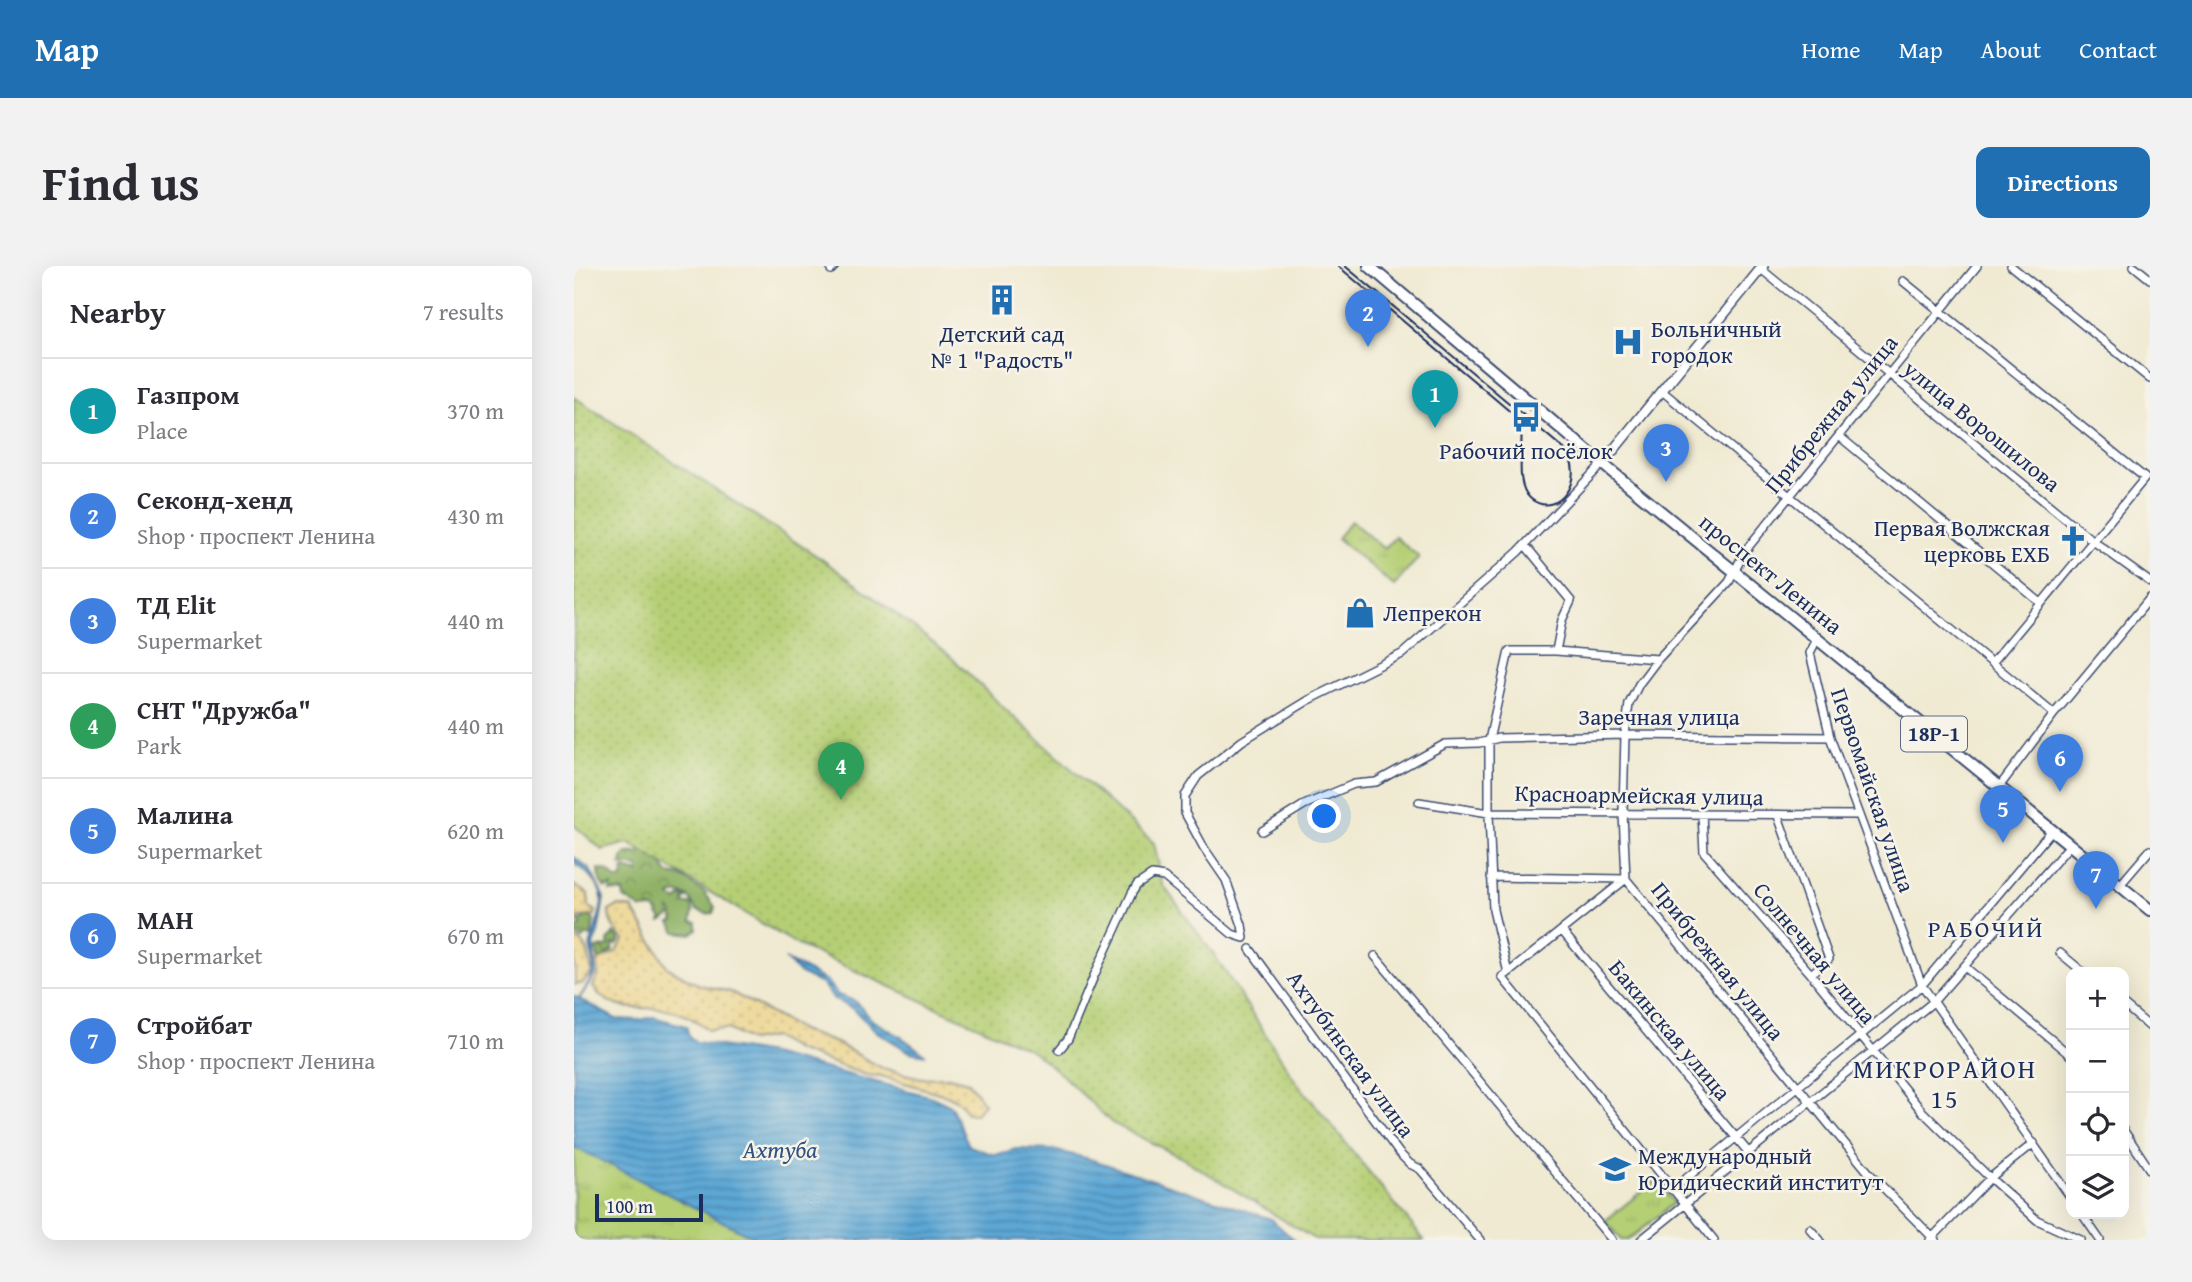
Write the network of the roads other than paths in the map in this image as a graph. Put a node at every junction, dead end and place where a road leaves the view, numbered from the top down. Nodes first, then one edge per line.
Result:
1 (1369, 266) edge
2 (1977, 266) edge
3 (2011, 266) edge
4 (2134, 266) edge
5 (1762, 267) edge
6 (2150, 279) edge
7 (1903, 282) dead end
8 (1940, 312) junction
9 (1889, 375) junction
10 (2150, 379) edge
11 (1662, 391) junction
12 (1839, 436) junction
13 (1603, 463) junction
14 (1790, 495) junction
15 (2093, 541) junction
16 (1525, 545) junction
17 (1734, 571) junction
18 (2150, 582) edge
19 (2150, 598) edge
20 (2041, 603) junction
21 (1817, 639) junction
22 (1556, 651) junction
23 (1658, 659) junction
24 (1992, 663) junction
25 (2054, 714) junction
26 (1625, 735) junction
27 (1830, 737) junction
28 (1489, 740) junction
29 (1998, 787) junction
30 (1419, 802) dead end
31 (1489, 813) junction
32 (1623, 813) junction
33 (1702, 814) junction
34 (1859, 815) junction
35 (1778, 816) junction
36 (2052, 830) junction
37 (1262, 831) dead end
38 (2070, 845) junction
39 (2150, 850) edge
40 (1491, 877) junction
41 (1626, 879) junction
42 (2120, 886) junction
43 (2150, 910) edge
44 (1562, 931) junction
45 (1250, 949) dead end
46 (2060, 953) dead end
47 (1375, 956) dead end
48 (1965, 967) junction
49 (2077, 967) edge
50 (1508, 972) junction
51 (1811, 974) junction
52 (1922, 985) junction
53 (1933, 1002) junction
54 (2129, 1009) edge
55 (2150, 1027) edge
56 (1860, 1037) junction
57 (1059, 1050) dead end
58 (1872, 1052) junction
59 (2066, 1052) edge
60 (1797, 1088) junction
61 (1810, 1103) junction
62 (2129, 1138) edge
63 (1736, 1139) junction
64 (2034, 1143) junction
65 (1749, 1153) junction
66 (2150, 1170) edge
67 (1990, 1178) junction
68 (1672, 1190) junction
69 (2066, 1191) edge
70 (1684, 1205) junction
71 (2085, 1219) edge
72 (1810, 1229) dead end
73 (1933, 1239) edge
74 (1480, 1240) edge
75 (1611, 1240) edge
76 (1641, 1240) edge
77 (1714, 1240) edge
78 (1820, 1240) edge
79 (2081, 1240) edge
80 (2100, 1240) edge

1 - 13 main road, проспект Ленина / 18Р-1
2 - 8 street, Прибрежная улица
3 - 10 street
4 - 6 street
5 - 9 street, улица Ворошилова
5 - 11 street
7 - 8 street
8 - 9 street, Прибрежная улица
8 - 15 street
9 - 12 street, Прибрежная улица
9 - 15 street, улица Ворошилова
11 - 13 street
11 - 14 street
12 - 14 street, Прибрежная улица
12 - 20 street
13 - 16 street
13 - 17 main road, проспект Ленина / 18Р-1
14 - 17 street, Прибрежная улица
14 - 24 street
15 - 18 street, улица Ворошилова
15 - 20 street
16 - 22 street
16 - 57 street
17 - 21 main road, проспект Ленина / 18Р-1
17 - 23 street, Прибрежная улица
19 - 25 street
20 - 24 street
21 - 27 street, Первомайская улица
21 - 29 main road, проспект Ленина / 18Р-1
22 - 23 street
22 - 28 street
23 - 26 street, Прибрежная улица
24 - 25 street
25 - 29 street
26 - 27 street, Заречная улица
26 - 28 street, Заречная улица
26 - 32 street, Прибрежная улица
27 - 34 street, Первомайская улица
28 - 31 street
28 - 37 street, Заречная улица
29 - 36 main road, проспект Ленина / 18Р-1
30 - 31 street, Красноармейская улица
31 - 32 street, Красноармейская улица
31 - 40 street
32 - 33 street, Красноармейская улица
32 - 41 street, Прибрежная улица
33 - 35 street, Красноармейская улица
33 - 51 street, Солнечная улица
34 - 35 street, Красноармейская улица
34 - 52 street, Первомайская улица
35 - 51 street
36 - 38 main road, проспект Ленина / 18Р-1
36 - 52 street
38 - 42 main road, проспект Ленина / 18Р-1
38 - 48 street
39 - 42 street
40 - 41 street
40 - 50 street
41 - 44 street
41 - 60 street, Прибрежная улица
42 - 43 main road, проспект Ленина / 18Р-1
44 - 50 street
44 - 63 street, Бакинская улица
45 - 74 street, Ахтубинская улица
46 - 49 street
47 - 75 street
48 - 53 street
48 - 59 street
50 - 68 street
51 - 56 street, Солнечная улица
52 - 53 street, Первомайская улица
52 - 56 street
53 - 58 street
53 - 64 street, Первомайская улица
54 - 55 street
56 - 58 street, Солнечная улица
56 - 60 street
58 - 61 street
58 - 67 street, Солнечная улица
60 - 61 street, Прибрежная улица
60 - 63 street
61 - 65 street
61 - 73 street, Прибрежная улица
62 - 66 street
63 - 65 street, Бакинская улица
63 - 68 street
64 - 67 street
64 - 69 street, Первомайская улица
65 - 70 street
67 - 73 street
67 - 79 street, Солнечная улица
68 - 70 street
70 - 76 street
70 - 77 street
71 - 80 street
72 - 78 street

